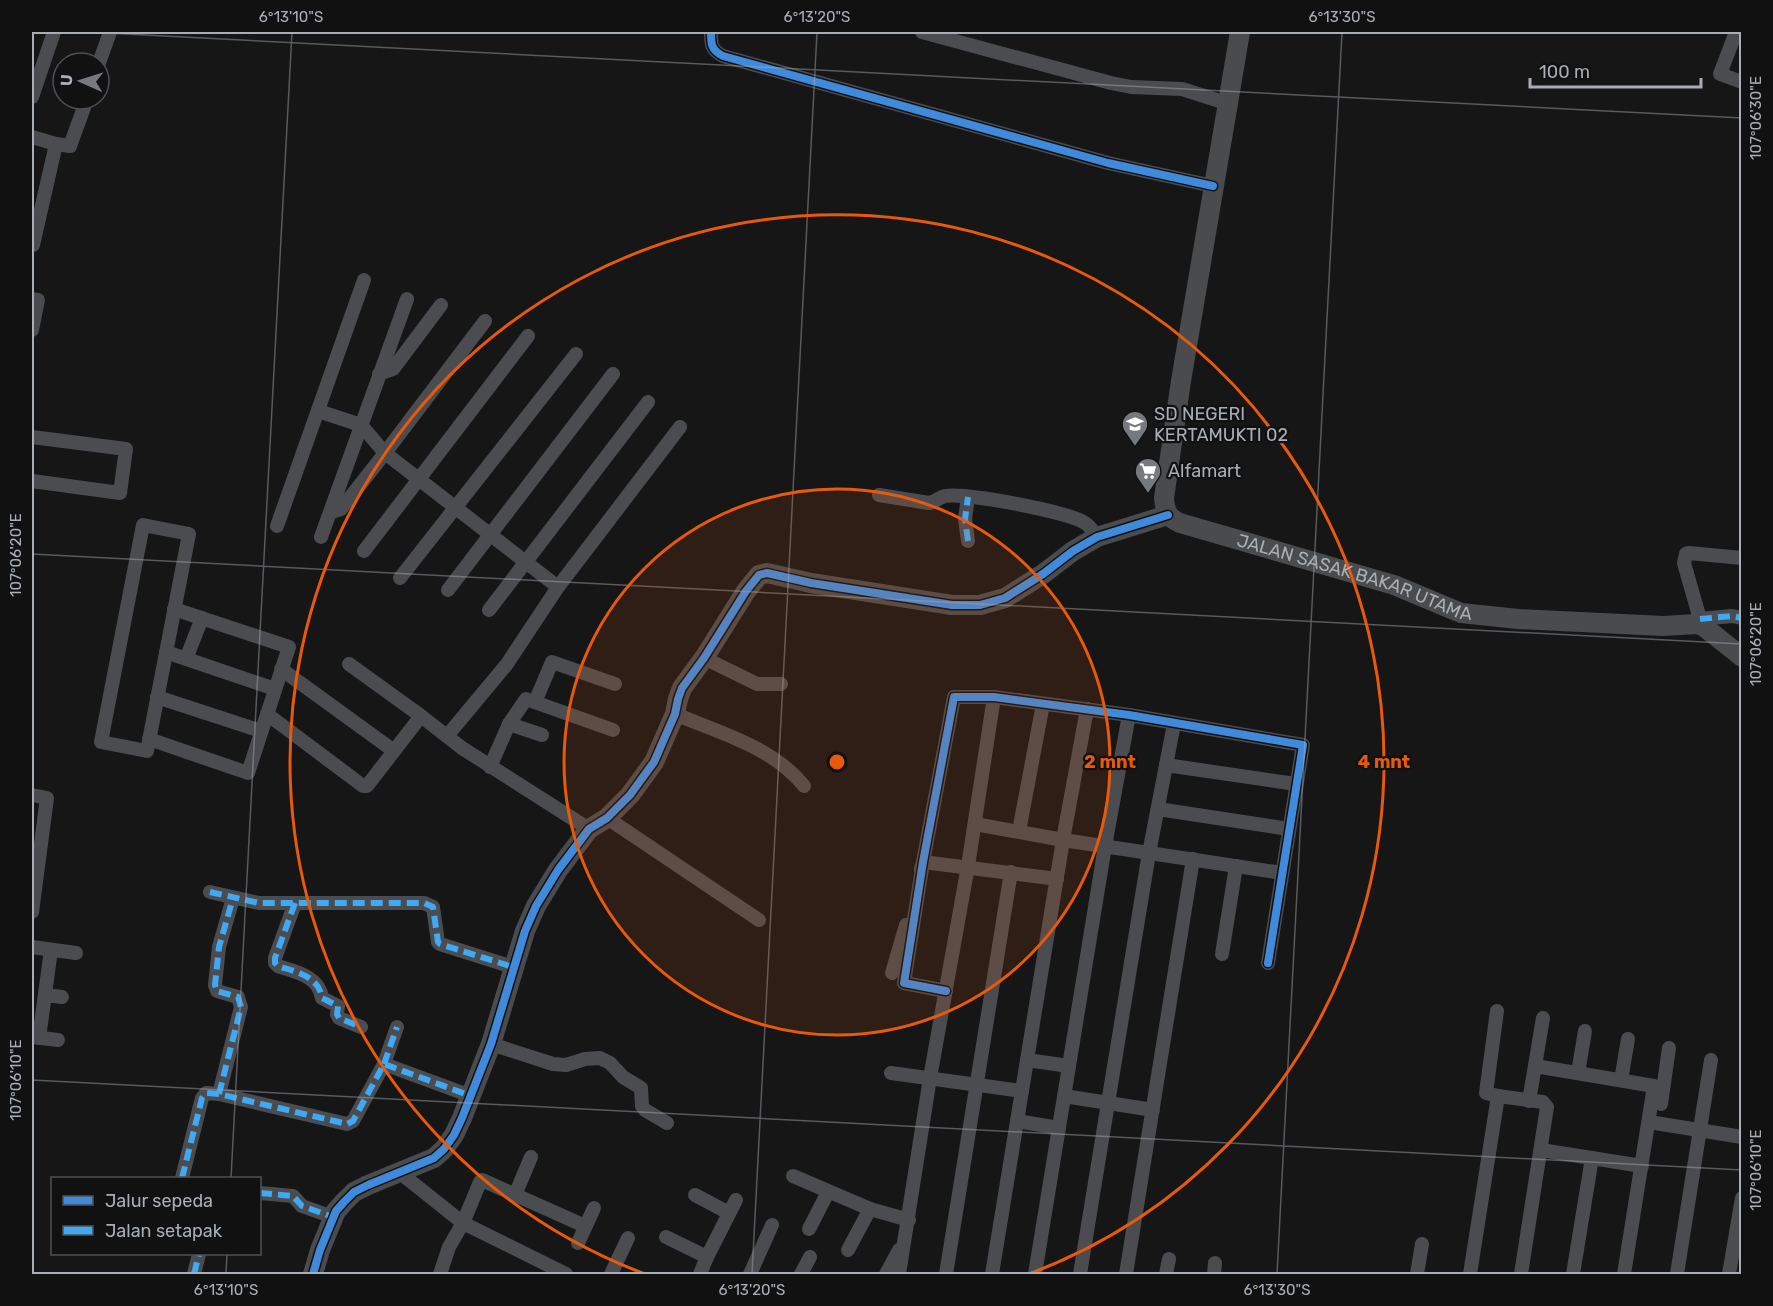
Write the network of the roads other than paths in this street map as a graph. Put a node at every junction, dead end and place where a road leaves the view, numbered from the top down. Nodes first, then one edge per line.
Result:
1 (54, 32) edge
2 (110, 32) edge
3 (711, 32) edge
4 (922, 32) edge
5 (1240, 32) edge
6 (1738, 33) edge
7 (103, 51) edge
8 (1742, 82) edge
9 (32, 97) edge
10 (1226, 103) junction
11 (83, 111) edge
12 (32, 137) edge
13 (56, 144) junction
14 (1213, 186) junction
15 (33, 246) edge
16 (364, 280) dead end
17 (32, 299) edge
18 (407, 299) dead end
19 (441, 305) dead end
20 (484, 321) dead end
21 (32, 330) edge
22 (528, 336) dead end
23 (576, 354) dead end
24 (379, 374) junction
25 (613, 374) dead end
26 (648, 402) dead end
27 (318, 411) junction
28 (361, 424) junction
29 (680, 427) dead end
30 (32, 437) edge
31 (385, 453) junction
32 (420, 479) junction
33 (32, 481) edge
34 (879, 495) dead end
35 (968, 497) junction
36 (455, 508) junction
37 (331, 512) junction
38 (1168, 515) junction
39 (278, 526) dead end
40 (491, 535) junction
41 (321, 537) dead end
42 (1096, 537) junction
43 (968, 541) dead end
44 (364, 551) dead end
45 (1742, 558) edge
46 (525, 562) junction
47 (400, 578) dead end
48 (558, 587) junction
49 (448, 590) dead end
50 (174, 609) junction
51 (489, 610) dead end
52 (202, 618) junction
53 (1742, 618) edge
54 (1695, 623) junction
55 (166, 652) junction
56 (1742, 657) edge
57 (704, 658) junction
58 (186, 659) junction
59 (350, 664) dead end
60 (282, 669) junction
61 (615, 684) dead end
62 (781, 684) dead end
63 (275, 689) junction
64 (157, 697) junction
65 (994, 697) junction
66 (535, 702) junction
67 (1043, 704) junction
68 (1087, 710) junction
69 (267, 714) junction
70 (675, 714) junction
71 (1129, 715) junction
72 (421, 716) junction
73 (509, 724) junction
74 (1174, 724) junction
75 (613, 729) dead end
76 (261, 731) junction
77 (542, 735) dead end
78 (149, 739) junction
79 (455, 743) junction
80 (394, 751) junction
81 (1166, 765) junction
82 (490, 767) junction
83 (1296, 784) junction
84 (804, 786) dead end
85 (32, 795) edge
86 (1158, 809) junction
87 (38, 813) edge
88 (607, 818) junction
89 (975, 824) junction
90 (589, 829) junction
91 (1289, 829) junction
92 (1019, 831) junction
93 (1062, 840) junction
94 (1105, 846) junction
95 (1149, 853) junction
96 (35, 858) edge
97 (1193, 860) junction
98 (923, 862) junction
99 (968, 866) junction
100 (1236, 866) junction
101 (1011, 872) junction
102 (1282, 873) junction
103 (1057, 879) junction
104 (210, 892) dead end
105 (233, 898) junction
106 (295, 903) junction
107 (32, 906) edge
108 (759, 920) dead end
109 (32, 947) edge
110 (51, 950) junction
111 (75, 953) dead end
112 (1222, 954) dead end
113 (1268, 963) dead end
114 (513, 967) junction
115 (892, 973) dead end
116 (946, 991) junction
117 (45, 994) junction
118 (62, 997) dead end
119 (1497, 1011) dead end
120 (1543, 1018) dead end
121 (361, 1027) dead end
122 (397, 1027) dead end
123 (1586, 1030) dead end
124 (35, 1037) edge
125 (1628, 1039) dead end
126 (57, 1040) dead end
127 (490, 1044) junction
128 (1669, 1048) dead end
129 (1027, 1060) junction
130 (1711, 1060) dead end
131 (384, 1064) junction
132 (1069, 1066) junction
133 (1535, 1066) junction
134 (1578, 1072) junction
135 (891, 1073) dead end
136 (930, 1078) junction
137 (1620, 1080) junction
138 (976, 1084) junction
139 (1022, 1091) junction
140 (219, 1094) junction
141 (471, 1096) junction
142 (1064, 1096) junction
143 (1498, 1096) junction
144 (1529, 1101) junction
145 (1108, 1103) junction
146 (1153, 1110) junction
147 (1017, 1121) junction
148 (667, 1123) dead end
149 (1653, 1123) junction
150 (1059, 1128) junction
151 (1700, 1130) junction
152 (1742, 1137) edge
153 (1541, 1150) junction
154 (531, 1157) dead end
155 (1592, 1158) junction
156 (1642, 1166) junction
157 (399, 1172) junction
158 (792, 1176) dead end
159 (182, 1177) edge
160 (828, 1192) junction
161 (261, 1193) edge
162 (515, 1195) junction
163 (695, 1195) dead end
164 (1742, 1198) edge
165 (736, 1200) dead end
166 (594, 1208) dead end
167 (870, 1209) junction
168 (729, 1213) junction
169 (333, 1217) junction
170 (909, 1220) junction
171 (463, 1223) junction
172 (772, 1225) dead end
173 (585, 1226) junction
174 (809, 1229) dead end
175 (666, 1237) dead end
176 (628, 1238) dead end
177 (906, 1238) junction
178 (578, 1243) dead end
179 (1422, 1244) dead end
180 (848, 1250) dead end
181 (199, 1255) edge
182 (707, 1257) junction
183 (810, 1257) dead end
184 (1169, 1259) dead end
185 (441, 1271) edge
186 (194, 1275) edge
187 (314, 1275) edge
188 (455, 1275) edge
189 (566, 1275) edge
190 (610, 1275) edge
191 (700, 1275) edge
192 (750, 1275) edge
193 (801, 1275) edge
194 (886, 1275) edge
195 (899, 1275) edge
196 (946, 1275) edge
197 (992, 1275) edge
198 (1035, 1275) edge
199 (1080, 1275) edge
200 (1126, 1275) edge
201 (1166, 1275) edge
202 (1417, 1275) edge
203 (1470, 1275) edge
204 (1521, 1275) edge
205 (1573, 1275) edge
206 (1624, 1275) edge
207 (1677, 1275) edge
208 (1730, 1275) edge

1 - 9 street
2 - 7 street
3 - 14 street
4 - 10 street
5 - 10 street
6 - 8 street
10 - 14 street
11 - 13 street
12 - 13 street
13 - 15 street
14 - 38 street
16 - 27 street
17 - 21 street
18 - 24 street
19 - 24 street
20 - 31 street
22 - 32 street
23 - 36 street
24 - 28 street
25 - 40 street
26 - 46 street
27 - 28 street
27 - 39 street
28 - 31 street
28 - 37 street
29 - 48 street
30 - 33 street
31 - 32 street
31 - 37 street
32 - 36 street
32 - 44 street
34 - 35 street
35 - 42 street
35 - 43 street
36 - 40 street
36 - 47 street
37 - 41 street
38 - 42 street
38 - 54 street, JALAN SASAK BAKAR UTAMA
40 - 46 street
40 - 49 street
42 - 57 street
45 - 54 street
46 - 48 street
46 - 51 street
48 - 79 street
50 - 52 street
50 - 55 street
50 - 78 street
52 - 58 street
52 - 60 street
53 - 54 street
54 - 56 street
55 - 58 street
55 - 64 street
57 - 62 street
57 - 70 street
58 - 63 street
59 - 72 street
60 - 63 street
60 - 80 street
61 - 66 street
63 - 69 street
64 - 76 street
64 - 78 street
65 - 67 street
65 - 89 street
65 - 98 street
66 - 73 street
66 - 75 street
67 - 68 street
67 - 92 street
68 - 71 street
68 - 93 street
69 - 76 street
69 - 80 street
70 - 84 street
70 - 88 street
71 - 74 street
71 - 94 street
72 - 79 street
72 - 80 street
73 - 77 street
73 - 82 street
74 - 81 street
74 - 83 street
76 - 78 street
79 - 82 street
81 - 83 street
81 - 86 street
82 - 90 street
83 - 91 street
85 - 87 street
86 - 91 street
86 - 95 street
87 - 96 street
88 - 90 street
88 - 108 street
89 - 92 street
89 - 99 street
90 - 114 street
91 - 102 street
92 - 93 street
93 - 94 street
93 - 103 street
94 - 95 street
94 - 132 street
95 - 97 street
95 - 145 street
96 - 107 street
97 - 100 street
97 - 146 street
98 - 99 street
98 - 115 street
98 - 116 street
99 - 101 street
99 - 116 street
100 - 102 street
100 - 112 street
101 - 103 street
101 - 138 street
102 - 113 street
103 - 129 street
104 - 105 street
105 - 106 street
105 - 140 street
106 - 114 street
106 - 121 street
109 - 110 street
110 - 111 street
110 - 117 street
114 - 127 street
116 - 136 street
117 - 118 street
117 - 124 street
119 - 143 street
120 - 133 street
122 - 131 street
123 - 134 street
124 - 126 street
125 - 137 street
127 - 141 street
127 - 148 street
128 - 149 street
129 - 132 street
129 - 139 street
130 - 151 street
131 - 140 street
131 - 141 street
132 - 142 street
133 - 134 street
133 - 144 street
134 - 137 street
135 - 136 street
136 - 138 street
136 - 170 street
137 - 149 street
138 - 139 street
138 - 196 street
139 - 147 street
140 - 159 street
141 - 157 street
142 - 145 street
142 - 150 street
143 - 144 street
143 - 203 street
144 - 153 street
145 - 146 street
145 - 199 street
146 - 200 street
147 - 150 street
147 - 197 street
149 - 151 street
149 - 156 street
150 - 198 street
151 - 152 street
151 - 207 street
153 - 155 street
153 - 204 street
154 - 162 street
155 - 156 street
155 - 205 street
156 - 206 street
157 - 169 street
157 - 171 street
158 - 160 street
160 - 167 street
160 - 174 street
161 - 169 street
162 - 171 street
162 - 173 street
163 - 168 street
164 - 208 street
165 - 168 street
166 - 173 street
167 - 170 street
167 - 180 street
168 - 182 street
169 - 187 street
170 - 177 street
171 - 185 street
171 - 189 street
172 - 192 street
173 - 178 street
175 - 182 street
176 - 190 street
177 - 194 street
177 - 195 street
179 - 202 street
181 - 186 street
182 - 191 street
183 - 193 street
184 - 201 street
185 - 188 street

